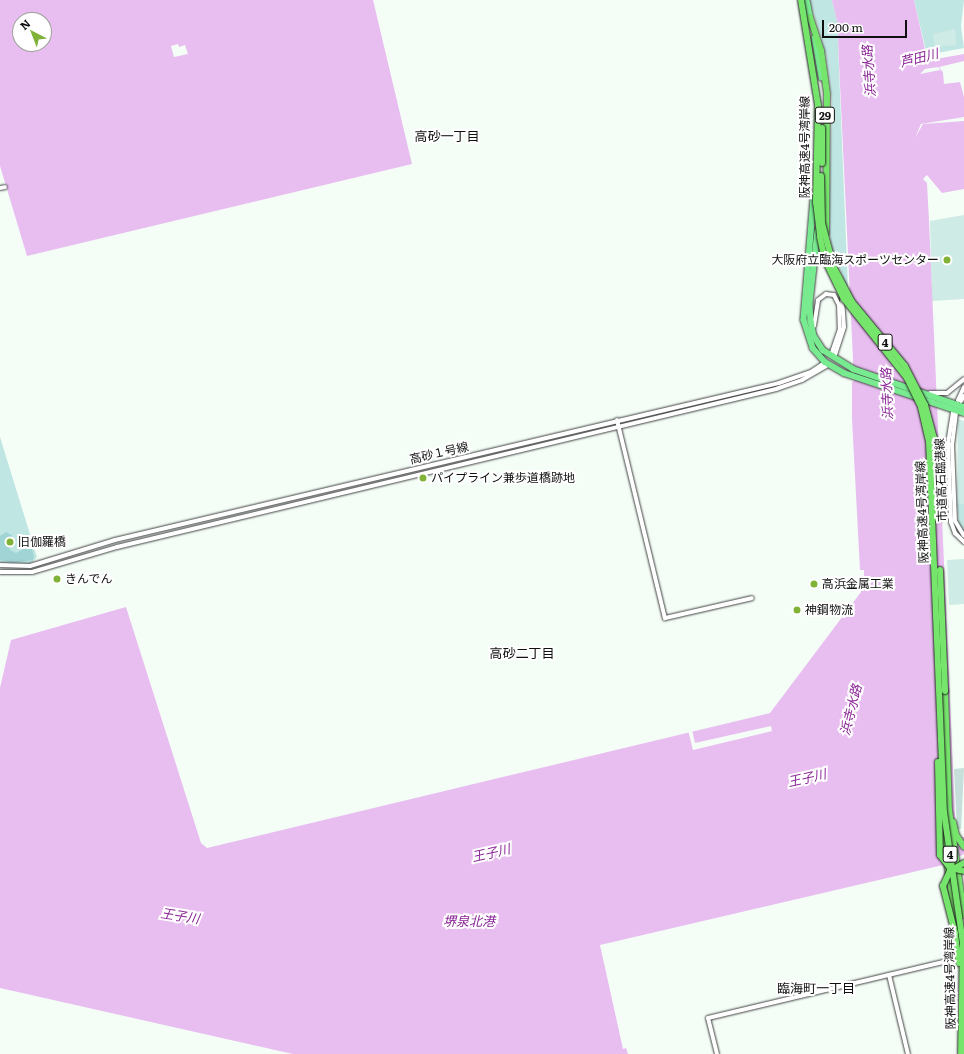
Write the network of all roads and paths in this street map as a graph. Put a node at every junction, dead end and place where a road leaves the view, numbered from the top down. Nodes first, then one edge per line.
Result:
1 (799, 0) edge
2 (806, 0) edge
3 (810, 17) junction
4 (5, 187) dead end
5 (0, 188) edge
6 (820, 212) junction
7 (845, 291) junction
8 (814, 336) junction
9 (853, 372) junction
10 (964, 379) edge
11 (964, 387) edge
12 (964, 396) edge
13 (933, 397) junction
14 (964, 407) edge
15 (964, 413) edge
16 (617, 420) junction
17 (619, 427) junction
18 (964, 536) edge
19 (964, 542) edge
20 (0, 565) edge
21 (0, 572) edge
22 (752, 598) dead end
23 (939, 654) junction
24 (945, 691) junction
25 (938, 774) junction
26 (950, 826) junction
27 (964, 848) edge
28 (964, 863) edge
29 (964, 871) edge
30 (964, 885) edge
31 (964, 915) edge
32 (962, 958) edge
33 (889, 975) junction
34 (964, 1033) edge
35 (961, 1052) edge
36 (717, 1054) edge
37 (908, 1054) edge

1 - 9 main road, 29
1 - 23 highway, 阪神高速4号湾岸線 / 4, bridge
2 - 3 main road, 29
2 - 7 highway, 阪神高速4号湾岸線 / 4, bridge
3 - 6 main road, 29
3 - 7 highway, 4, bridge
4 - 5 street
6 - 8 main road, 29
6 - 8 street
7 - 24 highway, 阪神高速4号湾岸線 / 4, bridge
8 - 9 main road, 29
9 - 13 main road, 29, bridge
9 - 13 main road, 29, bridge
10 - 13 street
11 - 12 street
13 - 14 main road, 29
13 - 15 main road, 29
16 - 17 street
16 - 17 street, 高砂１号線
16 - 20 street, 高砂１号線
17 - 21 street, 高砂１号線
17 - 22 street
18 - 19 street, 市道高石臨港線
23 - 25 highway, bridge
23 - 35 highway, 阪神高速4号湾岸線 / 4, bridge
24 - 26 highway, 阪神高速4号湾岸線 / 4
24 - 27 highway
25 - 29 highway, bridge
25 - 32 highway, bridge
26 - 30 highway, bridge
26 - 31 highway, 阪神高速4号湾岸線 / 4
28 - 35 highway, bridge
32 - 33 street
32 - 34 main road
33 - 36 street
33 - 37 street

